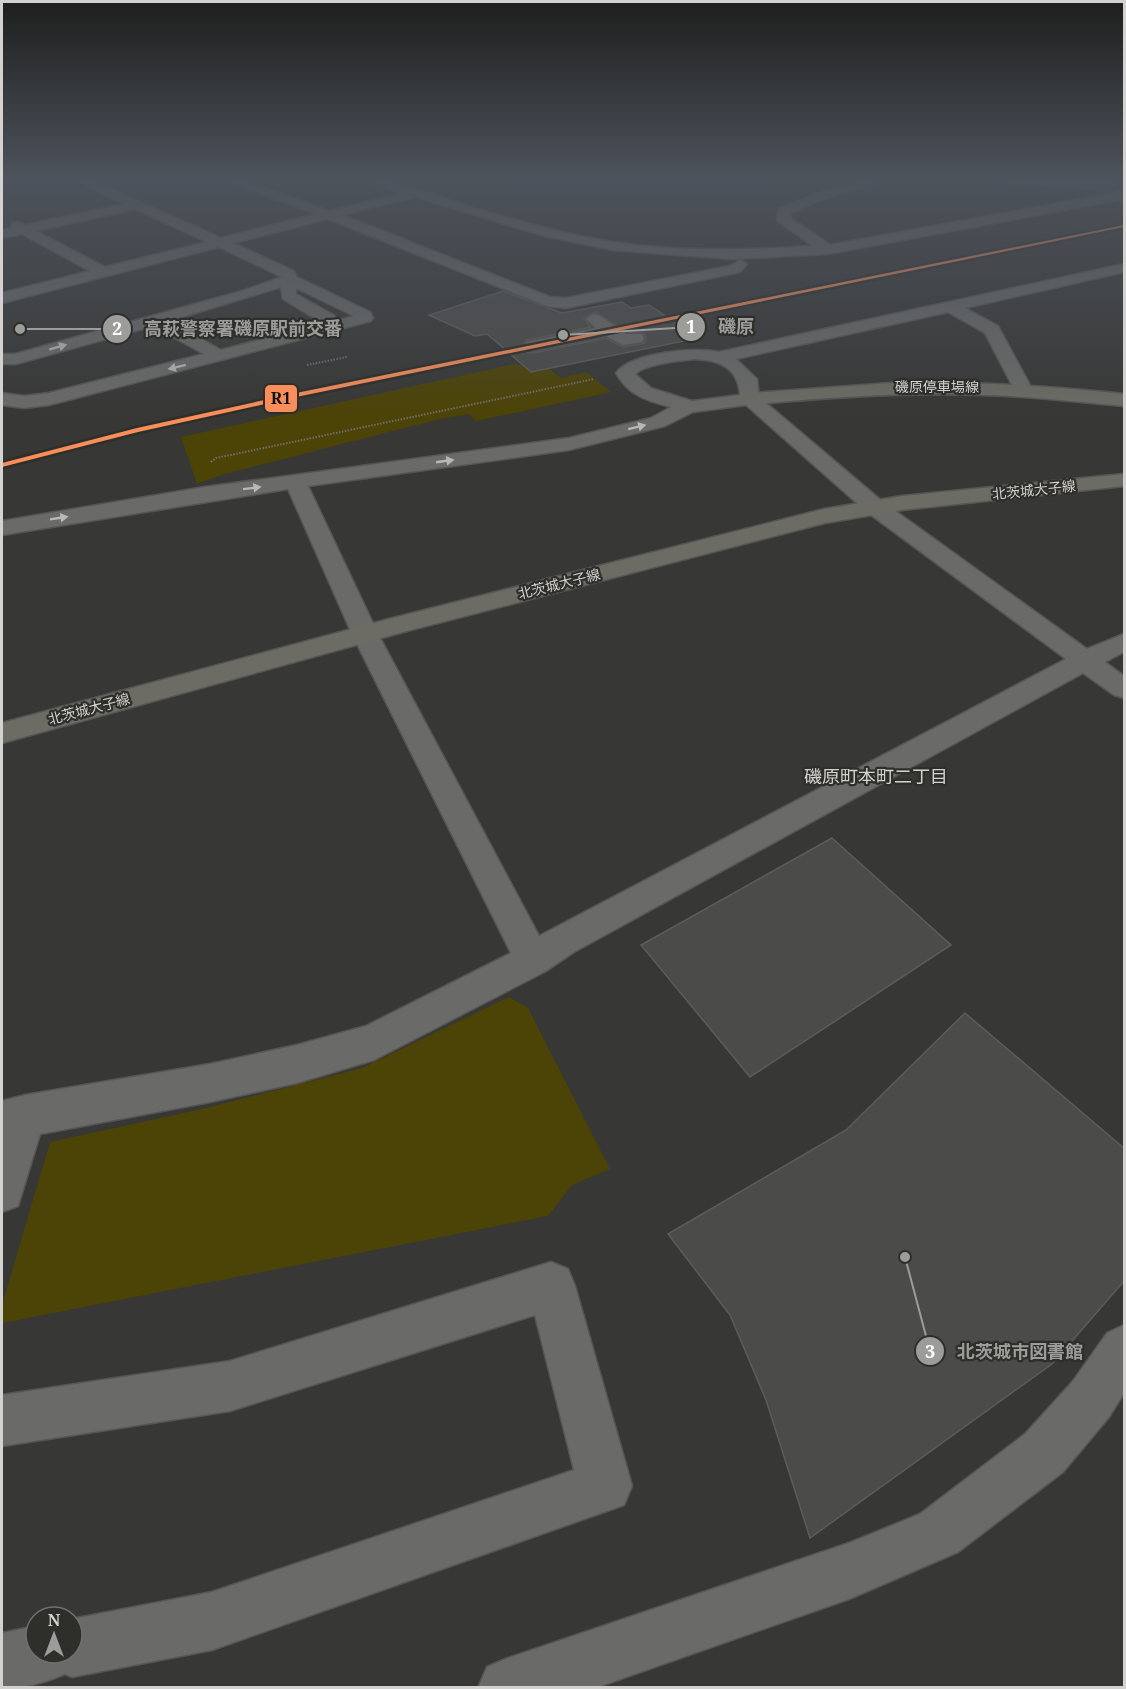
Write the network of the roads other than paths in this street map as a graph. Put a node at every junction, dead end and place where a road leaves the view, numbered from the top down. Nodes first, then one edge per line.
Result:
1 (74, 256) edge
2 (168, 256) edge
3 (252, 256) edge
4 (433, 256) edge
5 (732, 256) edge
6 (1125, 268) edge
7 (103, 272) junction
8 (1094, 274) junction
9 (1125, 285) edge
10 (290, 288) junction
11 (2, 298) edge
12 (950, 306) junction
13 (155, 320) junction
14 (615, 328) dead end
15 (311, 333) junction
16 (533, 346) dead end
17 (220, 356) junction
18 (721, 357) junction
19 (6, 360) edge
20 (1023, 389) junction
21 (2, 399) edge
22 (750, 399) junction
23 (1125, 400) edge
24 (692, 407) junction
25 (1125, 480) edge
26 (296, 483) junction
27 (875, 507) junction
28 (2, 528) edge
29 (365, 634) junction
30 (1125, 642) edge
31 (1086, 660) junction
32 (1125, 689) edge
33 (2, 733) edge
34 (532, 960) junction
35 (13, 1118) edge
36 (2, 1190) edge
37 (1125, 1350) edge
38 (2, 1420) edge
39 (84, 1646) edge
40 (24, 1658) edge
41 (2, 1662) edge
42 (508, 1688) edge

1 - 7 street
2 - 7 street
3 - 10 street
4 - 5 street
6 - 8 street
7 - 11 street
8 - 9 street
8 - 12 street
10 - 13 street
10 - 15 street
10 - 15 street
12 - 18 street
12 - 20 street
13 - 17 street
19 -> 13 street
14 - 16 street
15 - 17 street
17 -> 21 street
18 - 22 street
18 - 24 street
20 - 22 main road, 磯原停車場線
20 - 23 main road, 磯原停車場線
22 - 24 street
22 - 27 street
26 -> 24 street
25 - 27 main road, 北茨城大子線
28 -> 26 street
26 - 29 street
27 - 29 main road, 北茨城大子線
27 - 31 street
29 - 33 main road, 北茨城大子線
29 - 34 street
30 - 31 street
31 - 32 street
31 - 34 street
34 - 35 street
35 - 36 street
37 - 42 street
38 - 39 street
40 - 41 street

